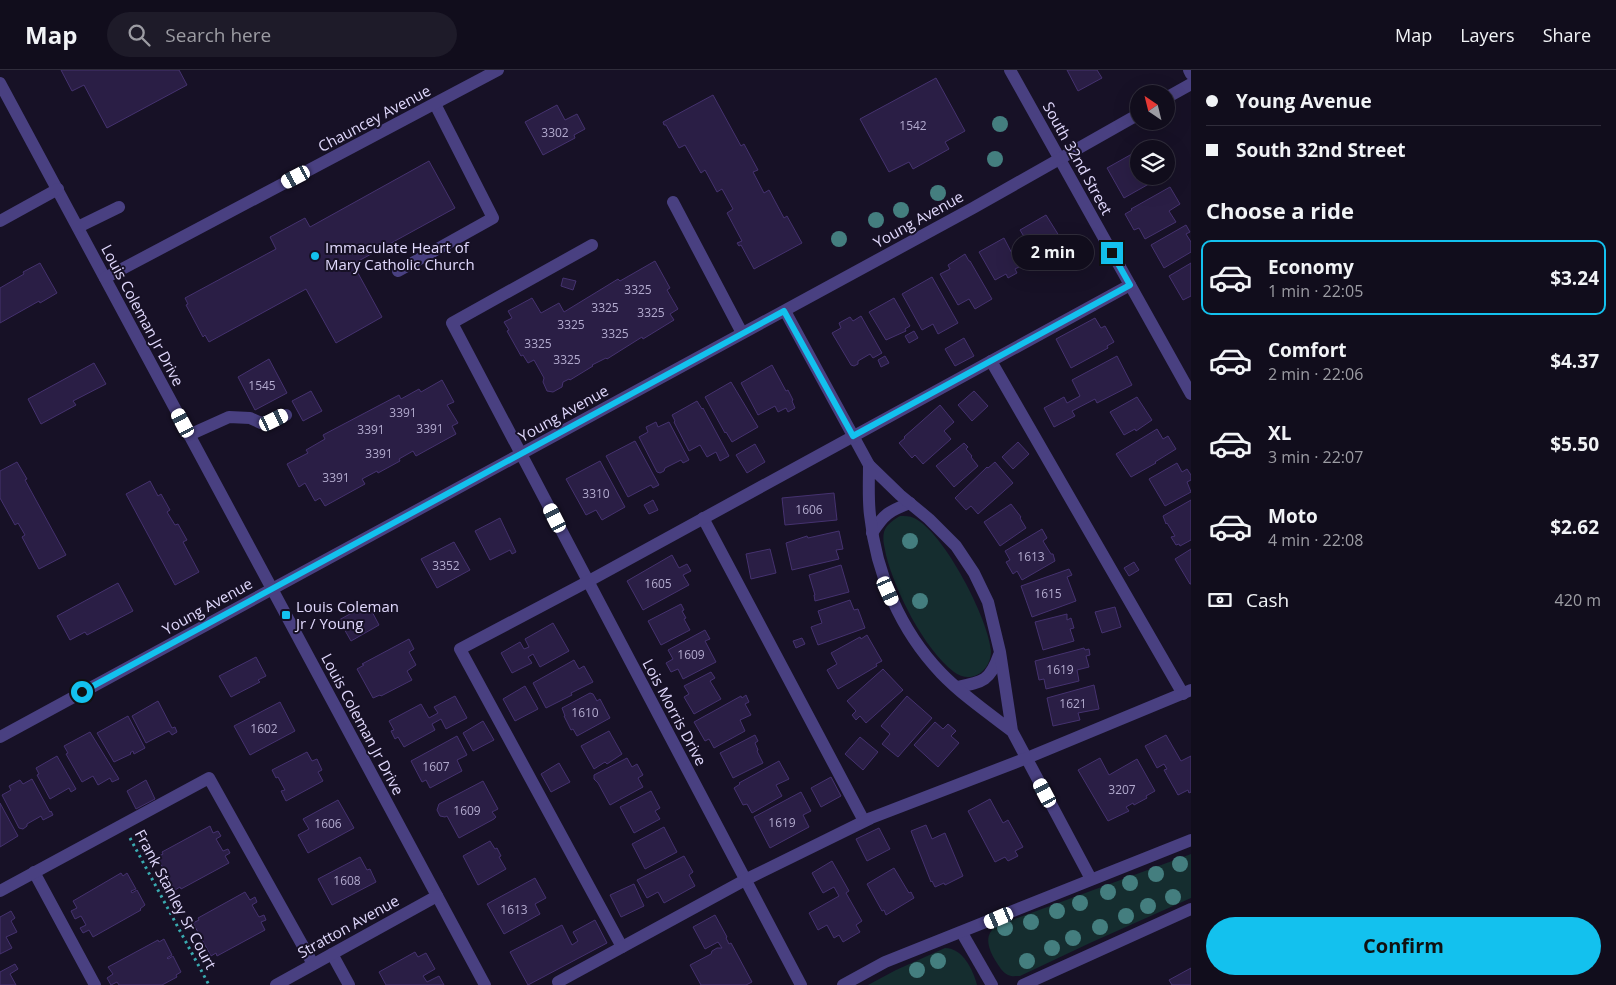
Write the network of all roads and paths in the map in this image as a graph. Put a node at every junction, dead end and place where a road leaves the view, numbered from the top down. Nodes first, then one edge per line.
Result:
1 (498, 70) edge
2 (1010, 70) edge
3 (1188, 70) edge
4 (1191, 74) edge
5 (0, 83) edge
6 (1191, 84) edge
7 (1175, 93) edge
8 (435, 104) junction
9 (1130, 119) edge
10 (1059, 158) junction
11 (58, 189) junction
12 (673, 202) dead end
13 (119, 207) dead end
14 (0, 221) edge
15 (78, 227) junction
16 (592, 245) dead end
17 (398, 271) dead end
18 (105, 278) junction
19 (1130, 285) junction
20 (784, 311) junction
21 (742, 333) junction
22 (991, 361) junction
23 (1191, 394) edge
24 (286, 415) dead end
25 (189, 435) junction
26 (853, 436) junction
27 (522, 454) junction
28 (869, 465) junction
29 (910, 503) junction
30 (704, 518) junction
31 (872, 532) junction
32 (587, 582) junction
33 (272, 589) junction
34 (1000, 652) junction
35 (957, 687) junction
36 (1187, 692) edge
37 (1012, 731) junction
38 (0, 737) edge
39 (1027, 758) junction
40 (864, 821) junction
41 (123, 824) junction
42 (1191, 840) edge
43 (34, 872) junction
44 (745, 880) junction
45 (1091, 880) junction
46 (0, 891) edge
47 (436, 896) junction
48 (1191, 909) edge
49 (962, 933) junction
50 (622, 947) junction
51 (332, 954) junction
52 (313, 964) junction
53 (558, 982) dead end
54 (94, 985) edge
55 (209, 985) edge
56 (276, 985) edge
57 (349, 985) edge
58 (485, 985) edge
59 (800, 985) edge
60 (844, 985) edge
61 (992, 985) edge
62 (1023, 985) edge

1 - 8 street, Chauncey Avenue
2 - 10 street, South 32nd Street
3 - 4 street
5 - 11 street, Louis Coleman Jr Drive
6 - 7 street
8 - 17 street
8 - 18 street, Chauncey Avenue
9 - 10 street, Young Avenue
10 - 19 street, South 32nd Street
10 - 20 street, Young Avenue
11 - 14 street
11 - 15 street, Louis Coleman Jr Drive
12 - 21 street
13 - 15 street
15 - 18 street, Louis Coleman Jr Drive
16 - 27 street, Lois Morris Drive
18 - 25 street, Louis Coleman Jr Drive
19 - 22 street
19 - 23 street, South 32nd Street
20 - 21 street, Young Avenue
20 - 26 street
21 - 27 street, Young Avenue
22 - 26 street
22 - 36 street
24 - 25 street
25 - 33 street, Louis Coleman Jr Drive
26 - 28 street
26 - 30 street
27 - 32 street, Lois Morris Drive
27 - 33 street, Young Avenue
28 - 29 street
28 - 31 street
29 - 31 street
29 - 34 street
30 - 32 street
30 - 40 street
31 - 35 street
32 - 44 street, Lois Morris Drive
32 - 50 street
33 - 38 street, Young Avenue
33 - 47 street, Louis Coleman Jr Drive
34 - 35 street
34 - 37 street
35 - 37 street
36 - 39 street
37 - 39 street
39 - 40 street
39 - 45 street
40 - 44 street
41 - 43 street
41 - 52 street
41 - 55 path, Frank Stanley Sr Court
42 - 45 street
43 - 46 street
43 - 54 street
44 - 50 street
44 - 59 street, Lois Morris Drive
45 - 49 street
47 - 51 street, Stratton Avenue
47 - 58 street, Louis Coleman Jr Drive
48 - 62 street
49 - 60 street
49 - 61 street
50 - 53 street
51 - 52 street, Stratton Avenue
51 - 57 street
52 - 56 street, Stratton Avenue

